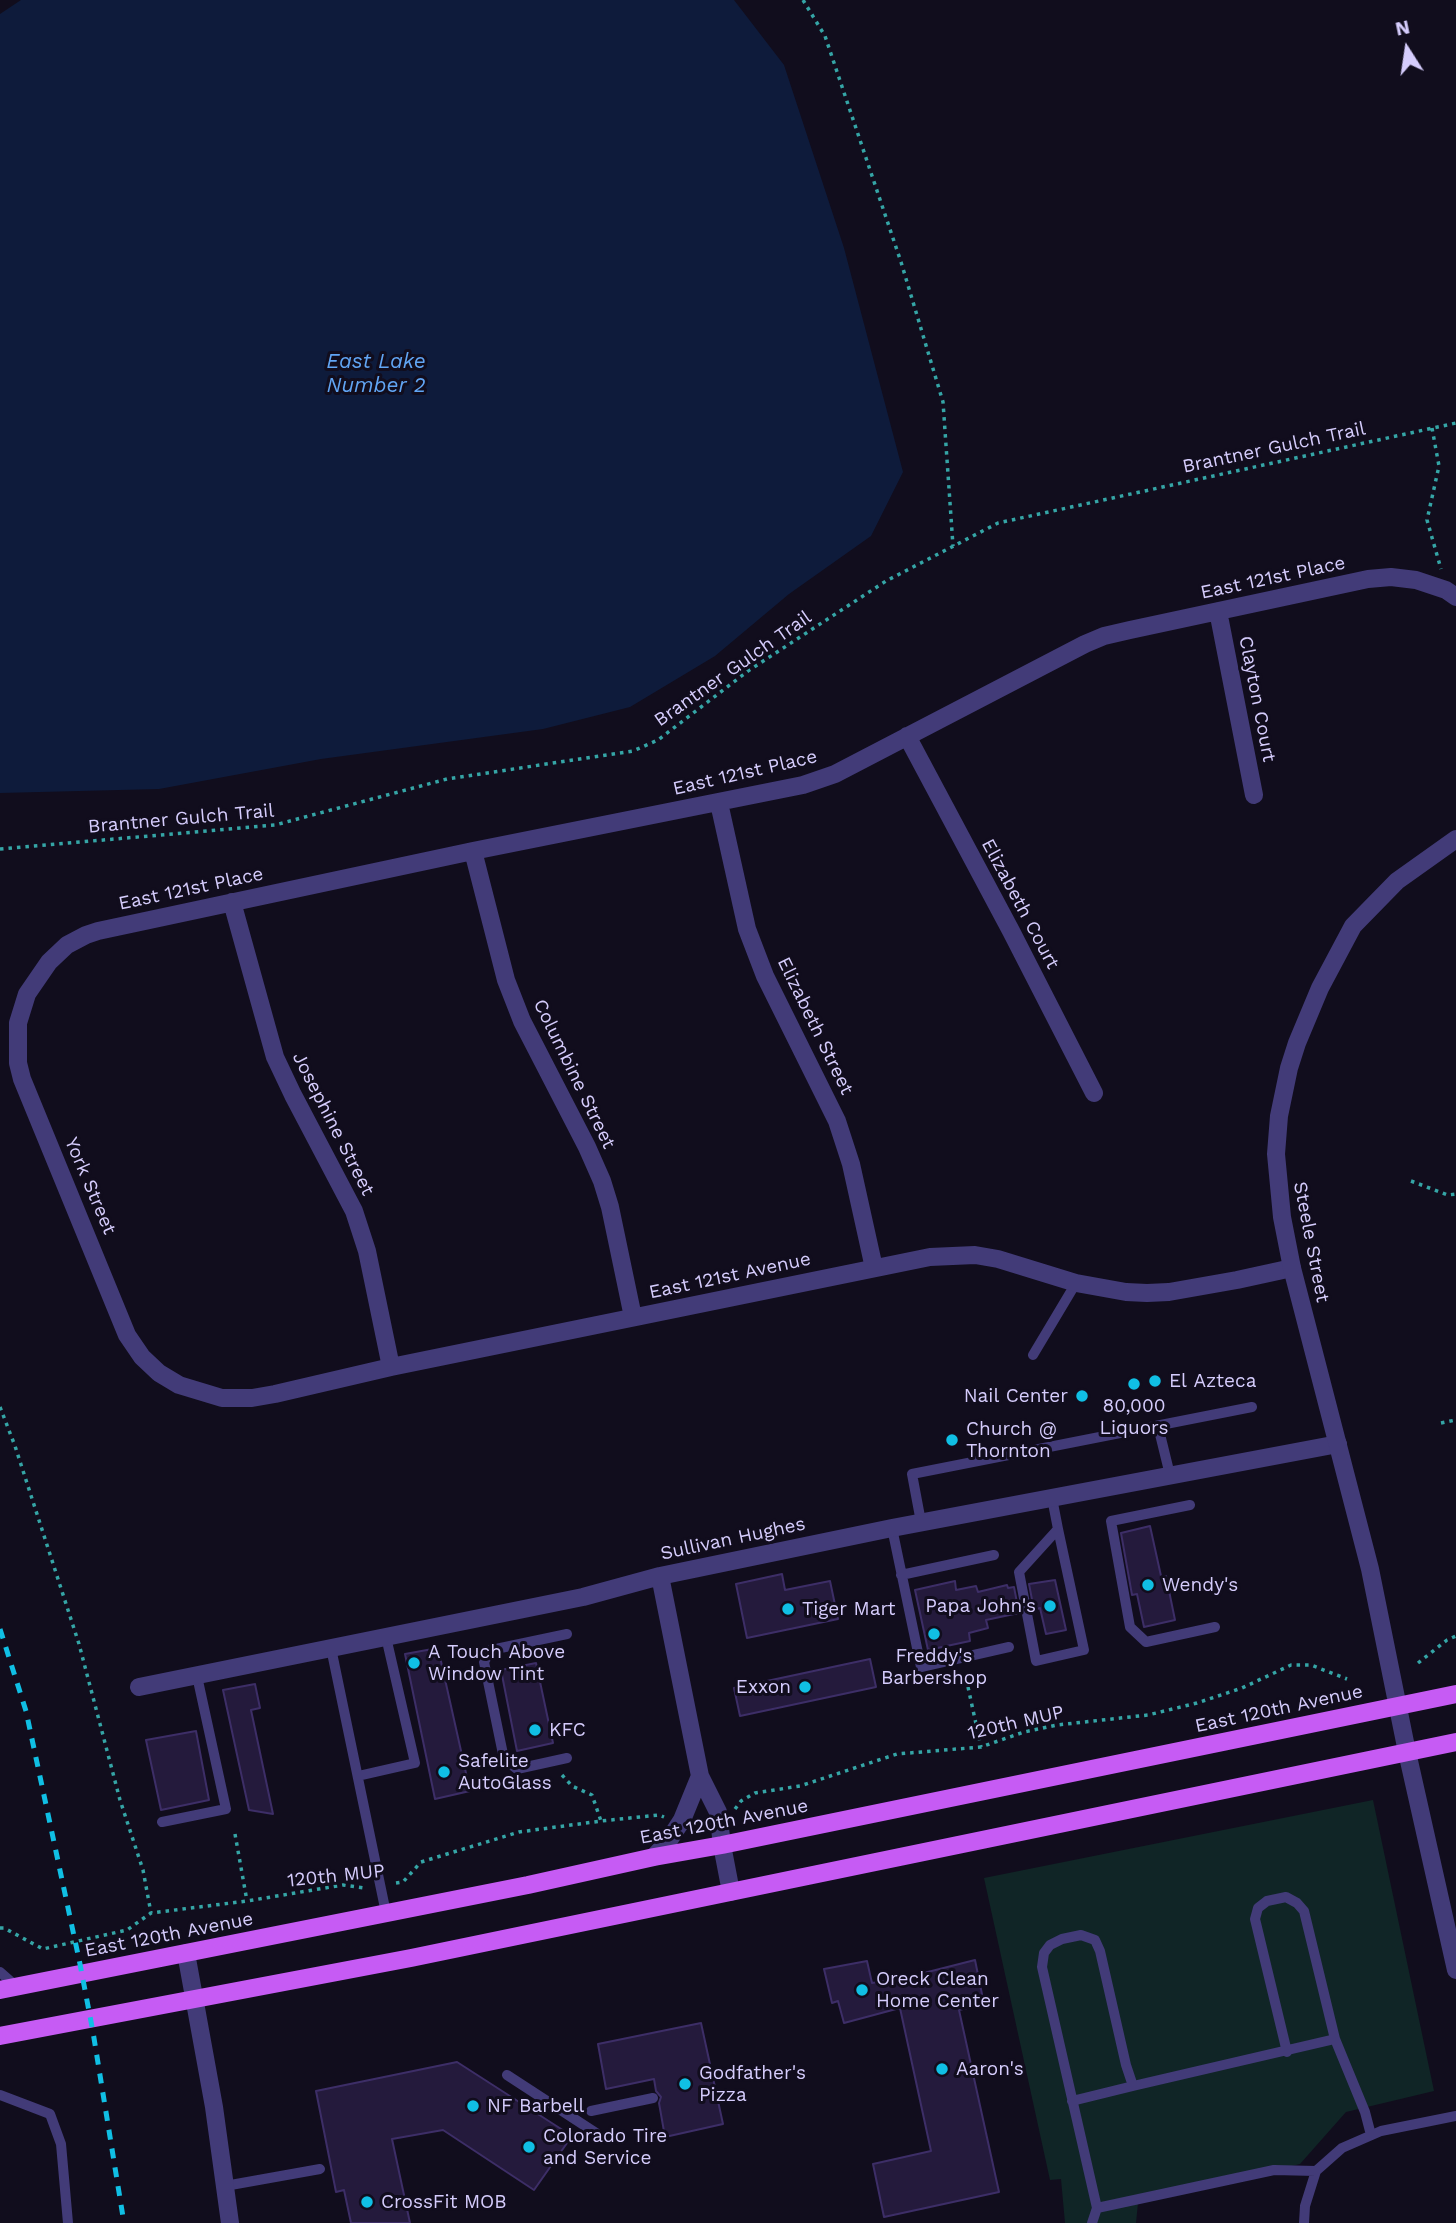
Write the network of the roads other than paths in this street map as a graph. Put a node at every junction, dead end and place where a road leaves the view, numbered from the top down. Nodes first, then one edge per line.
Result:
1 (1451, 594) edge
2 (1218, 611) junction
3 (907, 736) junction
4 (1254, 795) dead end
5 (719, 803) junction
6 (1456, 839) edge
7 (473, 851) junction
8 (232, 902) junction
9 (33, 983) joint
10 (1094, 1093) dead end
11 (874, 1268) junction
12 (1292, 1268) junction
13 (1076, 1283) junction
14 (633, 1317) junction
15 (1033, 1355) dead end
16 (391, 1367) junction
17 (179, 1385) joint
18 (1252, 1407) dead end
19 (1158, 1426) junction
20 (1338, 1444) junction
21 (1170, 1475) junction
22 (1052, 1498) junction
23 (1190, 1505) dead end
24 (921, 1522) junction
25 (892, 1528) junction
26 (1058, 1529) junction
27 (994, 1555) dead end
28 (901, 1575) junction
29 (660, 1576) junction
30 (1215, 1627) dead end
31 (566, 1634) dead end
32 (386, 1637) junction
33 (1009, 1647) dead end
34 (331, 1648) junction
35 (197, 1675) junction
36 (139, 1687) dead end
37 (1456, 1694) edge
38 (1398, 1706) junction
39 (1456, 1742) edge
40 (1407, 1752) junction
41 (567, 1758) dead end
42 (358, 1776) junction
43 (700, 1776) junction
44 (162, 1822) dead end
45 (722, 1845) junction
46 (654, 1857) junction
47 (731, 1892) junction
48 (386, 1913) junction
49 (186, 1953) junction
50 (1456, 1970) edge
51 (0, 1972) edge
52 (9, 1988) edge
53 (196, 1999) junction
54 (0, 2036) edge
55 (1335, 2039) junction
56 (1287, 2052) junction
57 (507, 2075) dead end
58 (1133, 2086) junction
59 (0, 2095) edge
60 (653, 2098) dead end
61 (1073, 2101) junction
62 (591, 2111) dead end
63 (1456, 2116) edge
64 (596, 2133) dead end
65 (1371, 2135) junction
66 (320, 2169) dead end
67 (1316, 2171) junction
68 (225, 2186) junction
69 (1097, 2208) junction
70 (68, 2223) edge
71 (230, 2223) edge
72 (1092, 2223) edge
73 (1304, 2223) edge

1 - 2 street, East 121st Place
2 - 3 street, East 121st Place
2 - 4 street, Clayton Court
3 - 5 street, East 121st Place
3 - 10 street, Elizabeth Court
5 - 7 street, East 121st Place
5 - 11 street, Elizabeth Street
6 - 12 street, Steele Street
7 - 8 street, East 121st Place
7 - 14 street, Columbine Street
8 - 9 street, East 121st Place
8 - 16 street, Josephine Street
9 - 17 street, York Street
11 - 13 street, East 121st Avenue
11 - 14 street, East 121st Avenue
12 - 13 street, East 121st Avenue
12 - 20 street, Steele Street
13 - 15 lane
14 - 16 street, East 121st Avenue
16 - 17 street, East 121st Avenue
18 - 19 lane
19 - 21 lane
19 - 24 lane
20 - 21 street, Sullivan Hughes
20 - 38 street, Steele Street
21 - 22 street, Sullivan Hughes
22 - 24 street, Sullivan Hughes
22 - 26 lane
23 - 30 lane
24 - 25 street, Sullivan Hughes
25 - 28 lane
25 - 29 street, Sullivan Hughes
26 - 26 lane
27 - 28 lane
28 - 33 lane
29 - 32 street, Sullivan Hughes
29 - 43 street
31 - 41 lane
32 - 34 street, Sullivan Hughes
32 - 42 lane
34 - 35 street, Sullivan Hughes
34 - 42 lane
35 - 36 street, Sullivan Hughes
35 - 44 lane
37 - 38 main road, East 120th Avenue
38 - 40 street
38 - 45 main road, East 120th Avenue
39 - 40 main road
40 - 47 main road
40 - 50 street
42 - 48 lane
43 - 45 street
43 - 46 street
45 - 46 main road, East 120th Avenue
45 - 47 street
46 - 48 main road, East 120th Avenue
47 - 53 main road
48 - 49 main road, East 120th Avenue
49 - 52 main road, East 120th Avenue
49 - 53 street
51 - 52 lane
53 - 54 main road
53 - 68 street
55 - 56 lane
55 - 56 lane
55 - 65 lane
56 - 58 lane
57 - 64 lane
58 - 61 lane
58 - 61 lane
59 - 70 lane
60 - 62 lane
61 - 69 lane
63 - 65 lane
65 - 67 lane
66 - 68 lane
67 - 69 lane
67 - 73 lane
68 - 71 street
69 - 72 lane

